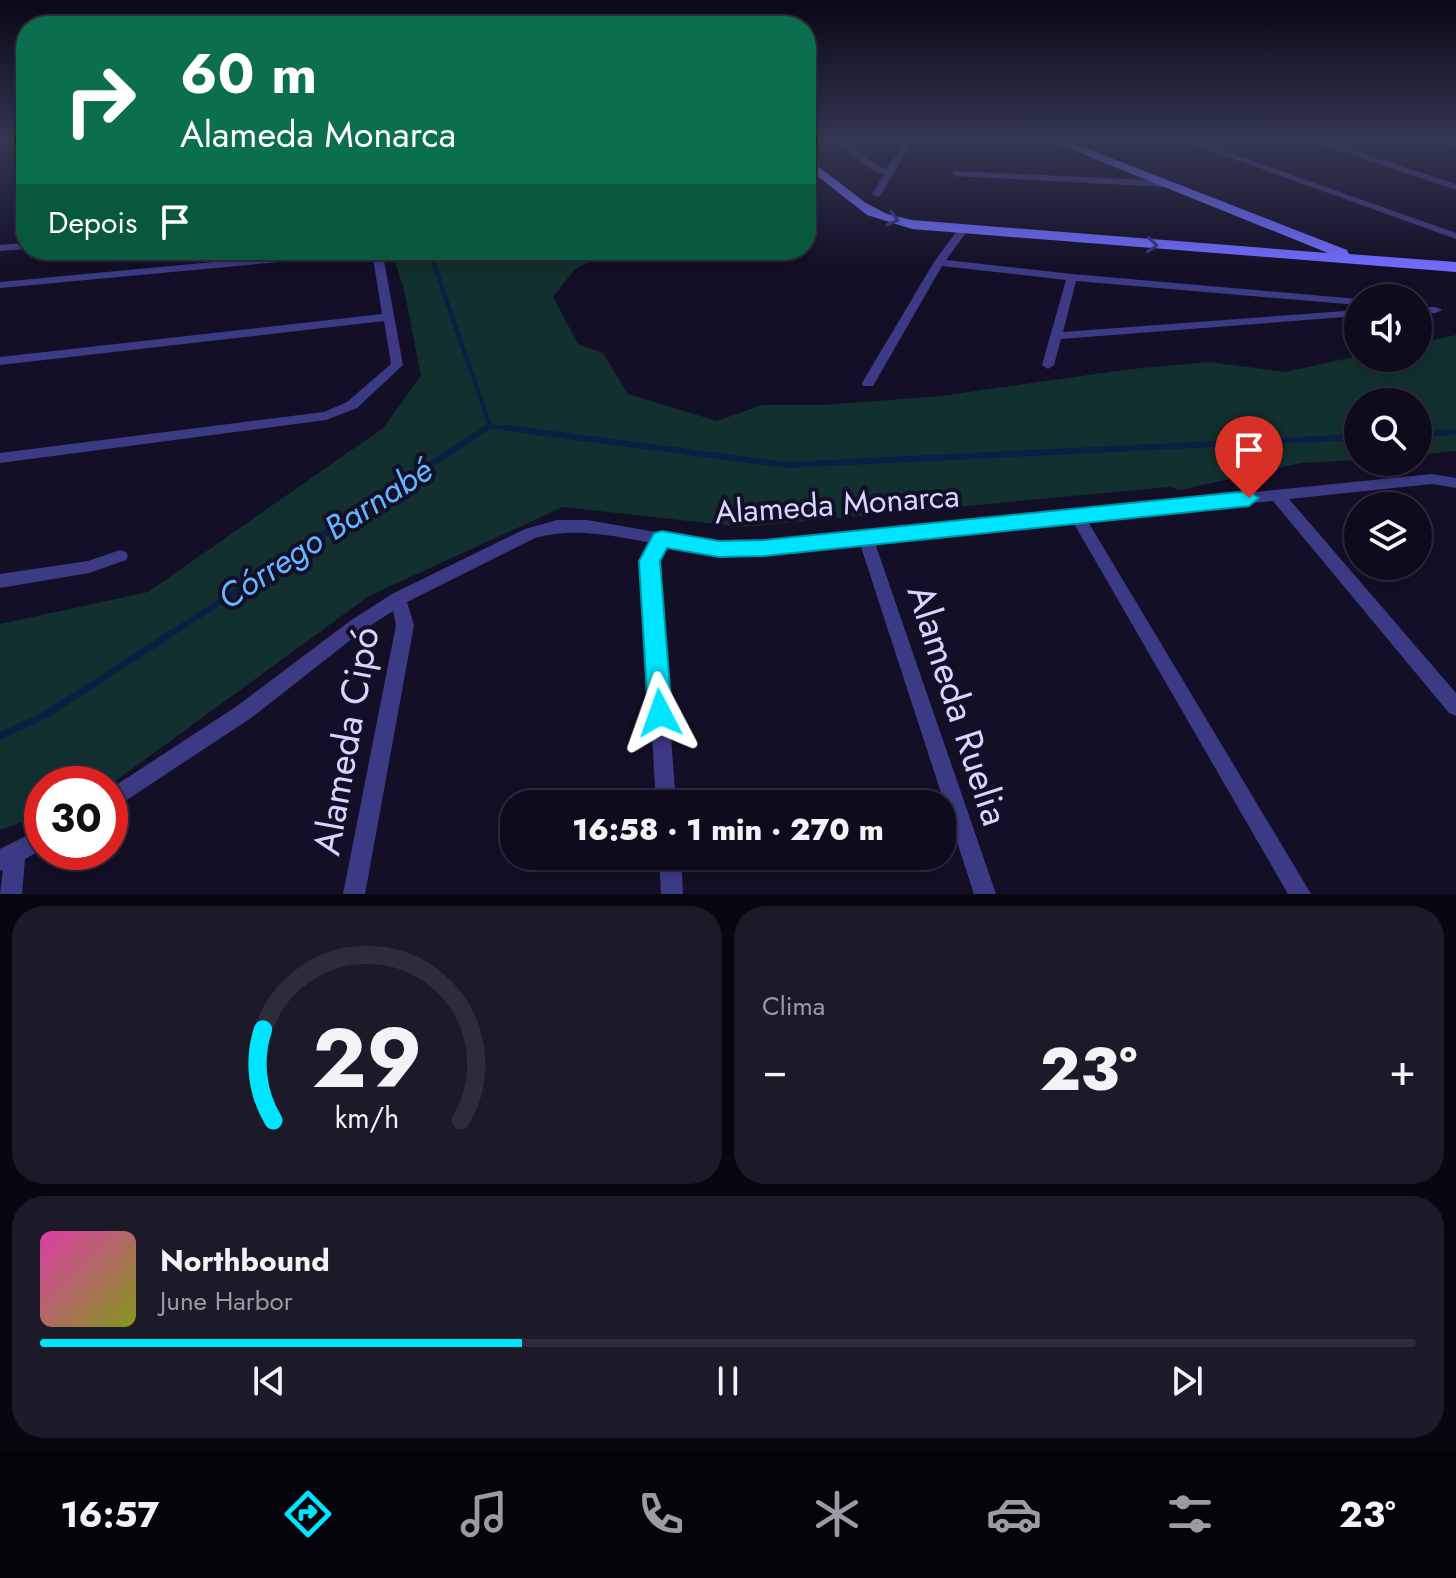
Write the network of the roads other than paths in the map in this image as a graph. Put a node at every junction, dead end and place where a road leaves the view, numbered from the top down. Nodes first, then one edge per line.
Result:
1 (834, 184) edge
2 (884, 184) edge
3 (1161, 184) edge
4 (1167, 184) joint
5 (1309, 184) edge
6 (877, 194) dead end
7 (963, 230) junction
8 (1285, 231) junction
9 (1456, 236) edge
10 (1278, 255) junction
11 (268, 260) edge
12 (379, 260) edge
13 (939, 262) junction
14 (1364, 262) junction
15 (1456, 267) edge
16 (1072, 277) junction
17 (0, 285) edge
18 (1293, 295) junction
19 (1344, 300) edge
20 (1432, 310) edge
21 (1436, 310) dead end
22 (1344, 315) edge
23 (389, 317) junction
24 (1309, 319) junction
25 (1058, 336) junction
26 (0, 361) edge
27 (1048, 365) dead end
28 (868, 383) dead end
29 (0, 458) edge
30 (1456, 483) edge
31 (1277, 495) junction
32 (1077, 516) junction
33 (866, 538) junction
34 (662, 539) junction
35 (120, 556) dead end
36 (0, 581) edge
37 (398, 599) junction
38 (1456, 707) edge
39 (128, 789) edge
40 (665, 790) edge
41 (8, 857) edge
42 (671, 870) edge
43 (11, 894) edge
44 (354, 894) edge
45 (672, 894) edge
46 (985, 894) edge
47 (1300, 894) edge

1 -> 7 street
2 - 6 street
3 - 4 street
4 - 8 street
5 - 9 street
7 -> 10 street
7 - 13 street
8 - 10 street
8 - 14 street
10 - 14 street
11 - 17 street
12 - 23 street
13 - 16 street
13 - 28 street
14 - 15 street
16 - 18 street
16 - 25 street
18 - 19 street
18 - 24 street
20 - 21 street
22 - 24 street
23 - 26 street
23 - 29 street
24 - 25 street
25 - 27 street
30 - 31 street, Alameda Monarca
31 - 32 street, Alameda Monarca
31 - 38 street
32 - 33 street, Alameda Monarca
32 - 47 street
33 - 34 street, Alameda Monarca
33 - 46 street, Alameda Ruelia
34 - 37 street, Alameda Monarca
34 - 40 street
35 - 36 street
37 - 39 street, Alameda Monarca
37 - 44 street, Alameda Cipó
41 - 43 street
42 - 45 street

